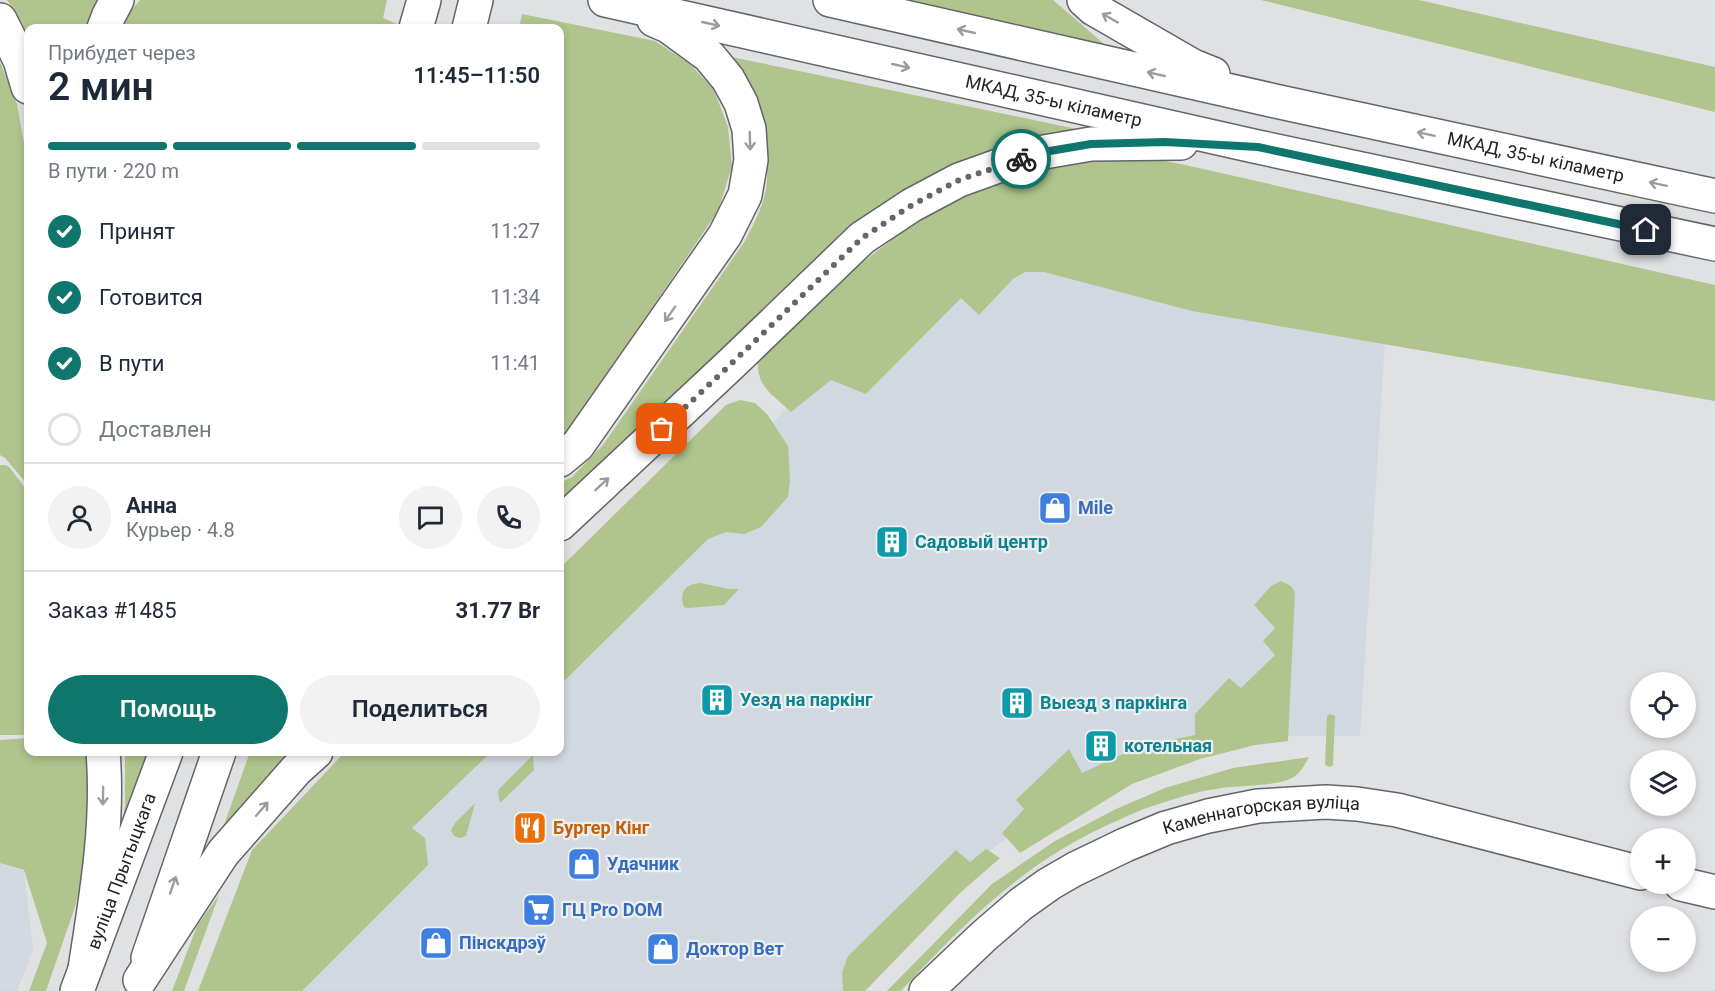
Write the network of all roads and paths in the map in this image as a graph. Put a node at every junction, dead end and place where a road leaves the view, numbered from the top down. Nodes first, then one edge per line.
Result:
1 (117, 0) edge
2 (476, 0) edge
3 (830, 0) edge
4 (1084, 0) edge
5 (609, 1) edge
6 (0, 20) edge
7 (106, 24) edge
8 (469, 24) edge
9 (24, 74) edge
10 (1275, 101) junction
11 (1258, 147) junction
12 (1715, 196) edge
13 (1715, 244) edge
14 (564, 457) edge
15 (564, 520) edge
16 (103, 756) edge
17 (165, 756) edge
18 (218, 756) edge
19 (312, 756) edge
20 (1630, 870) edge
21 (1696, 888) edge
22 (1715, 892) edge
23 (81, 980) edge
24 (138, 986) edge
25 (926, 991) edge

1 - 7 main road
2 - 8 main road
10 -> 3 main road, МКАД, 35-ы кіламетр
10 -> 4 main road
5 -> 11 main road, МКАД, 35-ы кіламетр
5 -> 14 main road
6 - 9 main road
12 -> 10 main road, МКАД, 35-ы кіламетр
11 - 13 main road, МКАД, 35-ы кіламетр
15 -> 11 main road
16 -> 23 main road
17 - 23 main road, вуліца Прытыцкага
24 -> 18 main road
24 -> 19 main road
20 - 25 main road, Каменнагорская вуліца
21 - 22 main road

